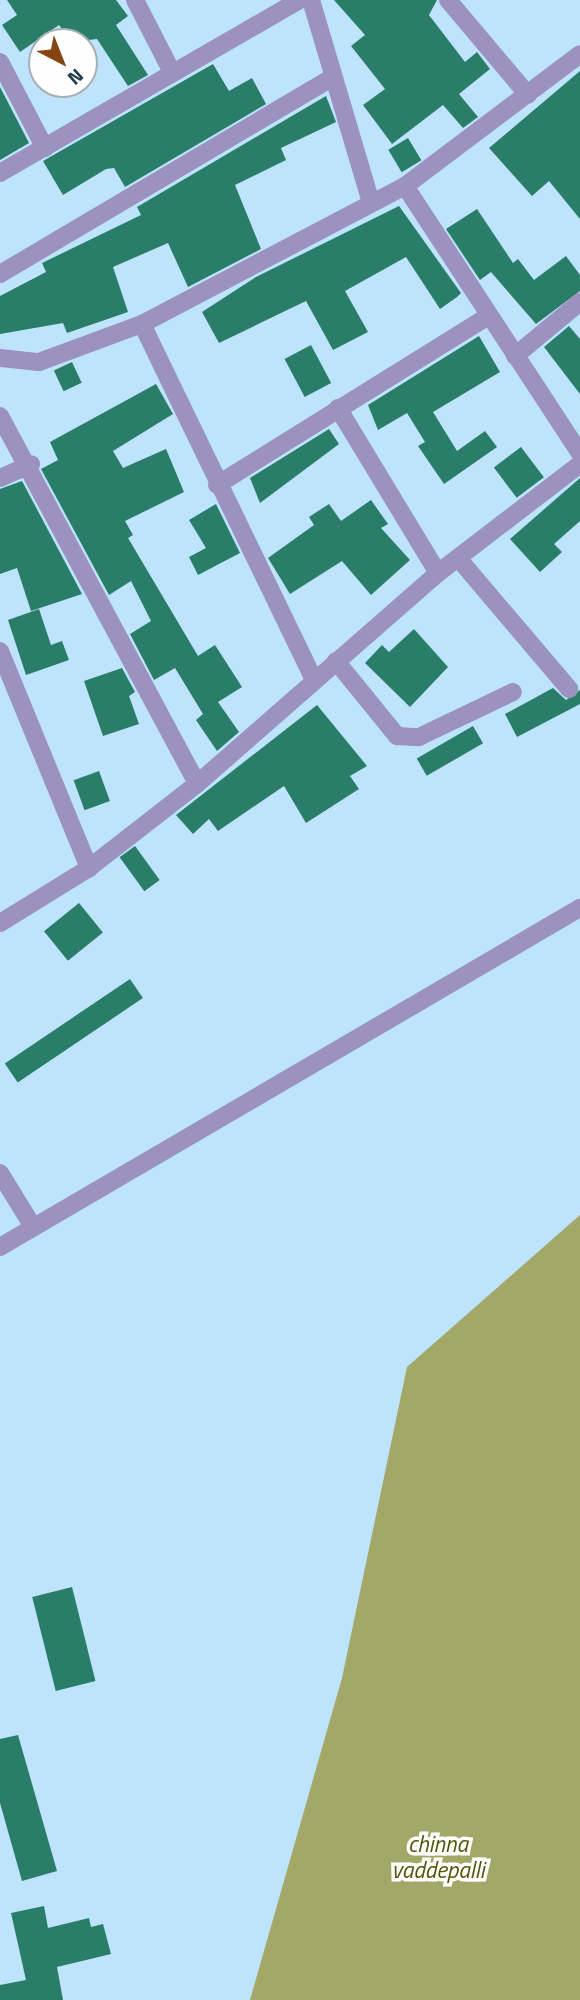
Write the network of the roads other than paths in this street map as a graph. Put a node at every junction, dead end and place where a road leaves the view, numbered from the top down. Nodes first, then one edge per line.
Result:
1 (135, 0) edge
2 (300, 0) edge
3 (311, 0) edge
4 (448, 0) edge
5 (580, 55) edge
6 (0, 62) edge
7 (173, 72) junction
8 (332, 78) junction
9 (528, 95) junction
10 (45, 148) junction
11 (0, 173) edge
12 (405, 186) junction
13 (371, 202) junction
14 (0, 274) edge
15 (580, 302) edge
16 (488, 316) junction
17 (142, 324) junction
18 (516, 356) junction
19 (0, 358) edge
20 (338, 408) junction
21 (0, 415) edge
22 (580, 453) edge
23 (31, 464) junction
24 (580, 464) edge
25 (0, 478) edge
26 (217, 485) junction
27 (458, 558) junction
28 (439, 573) junction
29 (0, 651) edge
30 (336, 661) junction
31 (314, 680) junction
32 (569, 689) dead end
33 (513, 692) dead end
34 (197, 784) junction
35 (89, 868) junction
36 (580, 908) edge
37 (0, 923) edge
38 (0, 1173) edge
39 (33, 1225) junction
40 (0, 1247) edge

1 - 7 street
2 - 7 street
3 - 8 street
4 - 9 street
5 - 9 street
6 - 10 street
7 - 10 street
8 - 13 street
8 - 14 street
9 - 12 street
10 - 11 street
12 - 13 street
12 - 16 street
13 - 17 street
15 - 18 street
16 - 18 street
16 - 20 street
17 - 19 street
17 - 26 street
18 - 22 street
20 - 26 street
20 - 28 street
21 - 23 street
23 - 25 street
23 - 34 street
24 - 27 street
26 - 31 street
27 - 28 street
27 - 32 street
28 - 30 street
29 - 35 street
30 - 31 street
30 - 33 street
31 - 34 street
34 - 35 street
35 - 37 street
36 - 39 street
38 - 39 street
39 - 40 street

